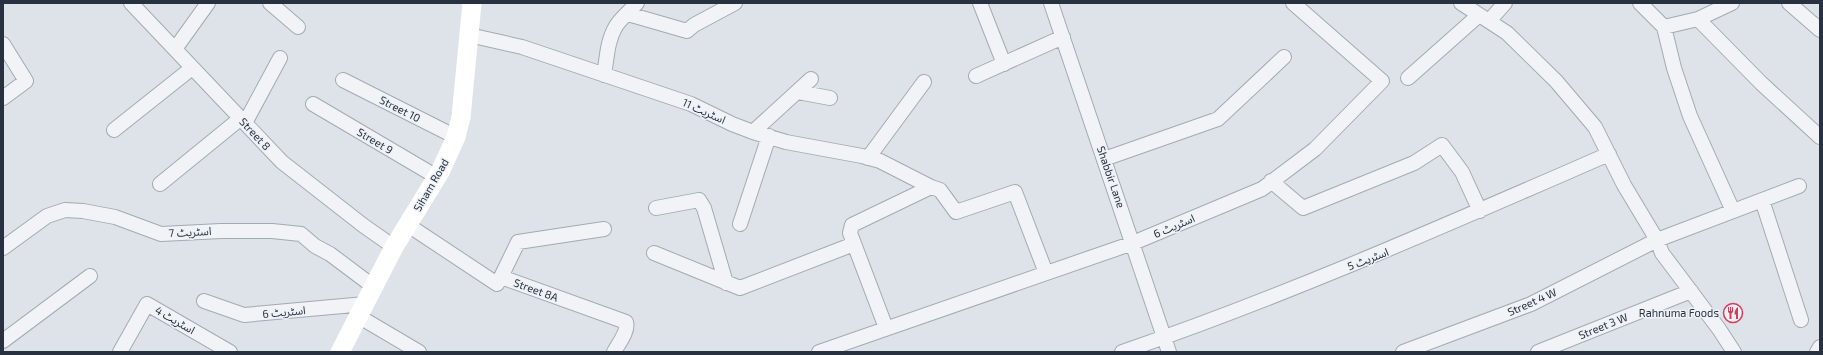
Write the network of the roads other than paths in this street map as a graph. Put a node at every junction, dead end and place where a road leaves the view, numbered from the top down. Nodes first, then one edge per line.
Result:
1 (131, 3) edge
2 (208, 3) edge
3 (270, 3) edge
4 (472, 3) edge
5 (735, 3) edge
6 (980, 3) edge
7 (1051, 3) edge
8 (1293, 3) edge
9 (1461, 3) edge
10 (1505, 3) edge
11 (1640, 3) edge
12 (1732, 3) edge
13 (1789, 3) edge
14 (632, 8) edge
15 (1484, 18) junction
16 (1698, 19) junction
17 (298, 27) dead end
18 (1664, 27) junction
19 (1820, 30) edge
20 (468, 35) junction
21 (1063, 37) junction
22 (3, 44) edge
23 (175, 49) junction
24 (1284, 57) dead end
25 (280, 58) dead end
26 (1004, 64) junction
27 (192, 68) junction
28 (604, 75) junction
29 (976, 76) dead end
30 (1408, 78) dead end
31 (811, 79) dead end
32 (343, 80) dead end
33 (924, 82) dead end
34 (798, 92) junction
35 (3, 98) edge
36 (830, 98) dead end
37 (313, 104) dead end
38 (243, 121) junction
39 (114, 130) dead end
40 (753, 132) junction
41 (769, 136) junction
42 (456, 137) junction
43 (1820, 137) edge
44 (1609, 154) junction
45 (868, 158) junction
46 (1104, 160) junction
47 (437, 177) junction
48 (1271, 181) junction
49 (160, 184) dead end
50 (1799, 186) dead end
51 (929, 189) junction
52 (1762, 200) junction
53 (656, 208) dead end
54 (1480, 211) junction
55 (1733, 211) junction
56 (740, 224) dead end
57 (408, 225) junction
58 (604, 229) dead end
59 (1657, 240) junction
60 (1134, 243) junction
61 (854, 244) junction
62 (394, 247) junction
63 (3, 248) edge
64 (654, 253) dead end
65 (1046, 273) junction
66 (90, 276) dead end
67 (501, 276) junction
68 (726, 283) junction
69 (374, 287) junction
70 (1691, 291) junction
71 (204, 301) dead end
72 (362, 310) junction
73 (1801, 320) dead end
74 (886, 328) junction
75 (1164, 338) junction
76 (3, 342) edge
77 (1820, 347) edge
78 (120, 352) edge
79 (230, 352) edge
80 (340, 352) edge
81 (419, 352) edge
82 (614, 352) edge
83 (819, 352) edge
84 (1122, 352) edge
85 (1169, 352) edge
86 (1402, 352) edge
87 (1538, 352) edge
88 (1734, 352) edge
89 (1817, 352) edge

1 - 23 street, Street 8
2 - 23 street
3 - 17 street
4 - 20 street, Siham Road
5 - 14 street
6 - 26 street
7 - 21 street, Shabbir Lane
8 - 48 street, اسٹریٹ 6
9 - 15 street
10 - 15 street
11 - 18 street
12 - 16 street
13 - 19 street
14 - 28 street
15 - 30 street
15 - 44 street
16 - 18 street
16 - 43 street
18 - 55 street
20 - 28 street, اسٹریٹ 11
20 - 42 street, Siham Road
21 - 26 street
21 - 46 street, Shabbir Lane
22 - 35 street
23 - 27 street, Street 8
24 - 46 street
25 - 38 street
26 - 29 street
27 - 38 street, Street 8
27 - 39 street
28 - 40 street, اسٹریٹ 11
31 - 34 street
32 - 42 street, Street 10
33 - 45 street
34 - 36 street
34 - 40 street
37 - 47 street, Street 9
38 - 49 street
38 - 62 street, Street 8
40 - 41 street, اسٹریٹ 11
41 - 45 street, اسٹریٹ 11
41 - 56 street
42 - 47 street, Siham Road
44 - 54 street, اسٹریٹ 5
44 - 59 street
45 - 51 street, اسٹریٹ 11
46 - 60 street, Shabbir Lane
47 - 57 street, Siham Road
48 - 54 street
48 - 60 street, اسٹریٹ 6
50 - 52 street, Street 4 W
51 - 61 street
51 - 65 street, اسٹریٹ 11
52 - 55 street, Street 4 W
52 - 73 street
53 - 68 street
54 - 75 street, اسٹریٹ 5
55 - 59 street, Street 4 W
57 - 62 street, Siham Road
57 - 67 street, Street 8A
58 - 67 street
59 - 70 street
59 - 86 street, Street 4 W
60 - 65 street, اسٹریٹ 6
60 - 75 street, Shabbir Lane
61 - 68 street
61 - 74 street
62 - 69 street, Siham Road
63 - 69 street, اسٹریٹ 7
64 - 68 street
65 - 74 street, اسٹریٹ 6
66 - 76 street
67 - 82 street, Street 8A
69 - 72 street, Siham Road
70 - 87 street, Street 3 W
70 - 88 street
71 - 72 street, اسٹریٹ 6
72 - 80 street, Siham Road
72 - 81 street
74 - 83 street, اسٹریٹ 6
75 - 84 street, اسٹریٹ 5
75 - 85 street, Shabbir Lane
77 - 89 street
78 - 79 street, اسٹریٹ 4

